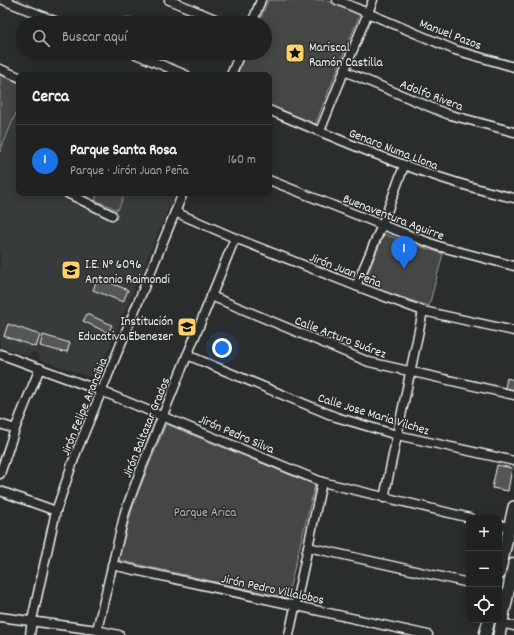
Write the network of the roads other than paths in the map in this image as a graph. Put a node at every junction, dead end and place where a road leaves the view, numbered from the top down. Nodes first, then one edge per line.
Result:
1 (3, 0) edge
2 (27, 0) edge
3 (170, 0) edge
4 (261, 0) edge
5 (337, 0) edge
6 (373, 0) edge
7 (24, 8) junction
8 (368, 13) junction
9 (43, 16) edge
10 (208, 16) edge
11 (255, 16) edge
12 (150, 60) edge
13 (237, 60) edge
14 (514, 67) edge
15 (0, 69) edge
16 (344, 71) junction
17 (179, 72) edge
18 (232, 72) edge
19 (16, 76) edge
20 (272, 111) edge
21 (320, 131) junction
22 (514, 132) edge
23 (404, 166) junction
24 (272, 181) edge
25 (73, 196) edge
26 (182, 196) edge
27 (514, 198) edge
28 (175, 212) junction
29 (112, 215) dead end
30 (382, 225) junction
31 (235, 238) junction
32 (514, 266) edge
33 (356, 286) junction
34 (211, 296) junction
35 (423, 311) junction
36 (514, 331) edge
37 (0, 354) edge
38 (187, 355) junction
39 (40, 368) junction
40 (411, 372) junction
41 (101, 391) junction
42 (514, 395) edge
43 (162, 415) junction
44 (0, 424) edge
45 (15, 429) junction
46 (397, 435) junction
47 (514, 461) edge
48 (0, 474) edge
49 (322, 482) junction
50 (0, 491) edge
51 (384, 498) junction
52 (514, 507) edge
53 (56, 511) junction
54 (466, 517) edge
55 (508, 527) edge
56 (308, 547) junction
57 (502, 558) edge
58 (112, 565) junction
59 (513, 570) edge
60 (466, 583) edge
61 (296, 605) junction
62 (0, 617) edge
63 (502, 619) edge
64 (32, 620) junction
65 (488, 623) edge
66 (501, 623) joint
67 (514, 626) edge
68 (97, 630) junction
69 (30, 635) edge
70 (118, 635) edge
71 (289, 635) edge
72 (428, 635) edge
73 (485, 635) edge
74 (499, 635) edge

1 - 7 street
2 - 7 street
3 - 10 street
4 - 11 street
5 - 8 street, Manuel Pazos
6 - 8 street
7 - 9 street
8 - 14 street, Manuel Pazos
8 - 16 street
12 - 17 street
13 - 18 street
15 - 19 street
16 - 21 street
16 - 22 street, Adolfo Rivera
20 - 21 street, Genaro Numa Llona
21 - 23 street, Genaro Numa Llona
23 - 27 street, Genaro Numa Llona
23 - 30 street
24 - 30 street, Buenaventura Aguirre
25 - 29 street
26 - 28 street, Jirón Felipe Arancibia
28 - 31 street, Jirón Juan Peña
28 - 41 street, Jirón Felipe Arancibia
30 - 32 street, Buenaventura Aguirre
30 - 33 street
31 - 33 street, Jirón Juan Peña
31 - 34 street, Jirón Baltazar Grados
33 - 35 street, Jirón Juan Peña
34 - 38 street, Jirón Baltazar Grados
34 - 40 street, Calle Arturo Suárez
35 - 36 street, Jirón Juan Peña
35 - 40 street
37 - 39 street, Jirón Pedro Silva
38 - 43 street, Jirón Baltazar Grados
38 - 46 street, Calle Jose Maria Vilchez
39 - 41 street, Jirón Pedro Silva
39 - 45 street
40 - 42 street, Calle Arturo Suárez
40 - 46 street
41 - 43 street, Jirón Pedro Silva
41 - 53 street, Jirón Felipe Arancibia
43 - 49 street, Jirón Pedro Silva
43 - 58 street, Jirón Baltazar Grados
44 - 45 street
45 - 48 street
46 - 47 street, Calle Jose Maria Vilchez
46 - 51 street
49 - 51 street, Jirón Pedro Silva
49 - 56 street
50 - 53 street
51 - 54 street, Jirón Pedro Silva
52 - 55 main road
53 - 64 street, Jirón Felipe Arancibia
55 - 57 main road
56 - 60 street
56 - 61 street
58 - 61 street, Jirón Pedro Villalobos
58 - 68 street, Jirón Baltazar Grados
59 - 63 main road
61 - 71 street
61 - 72 street, Jirón Pedro Villalobos
62 - 64 street
64 - 68 street
64 - 69 street, Jirón Felipe Arancibia
65 - 73 main road
66 - 67 street
66 - 74 main road
68 - 70 street

